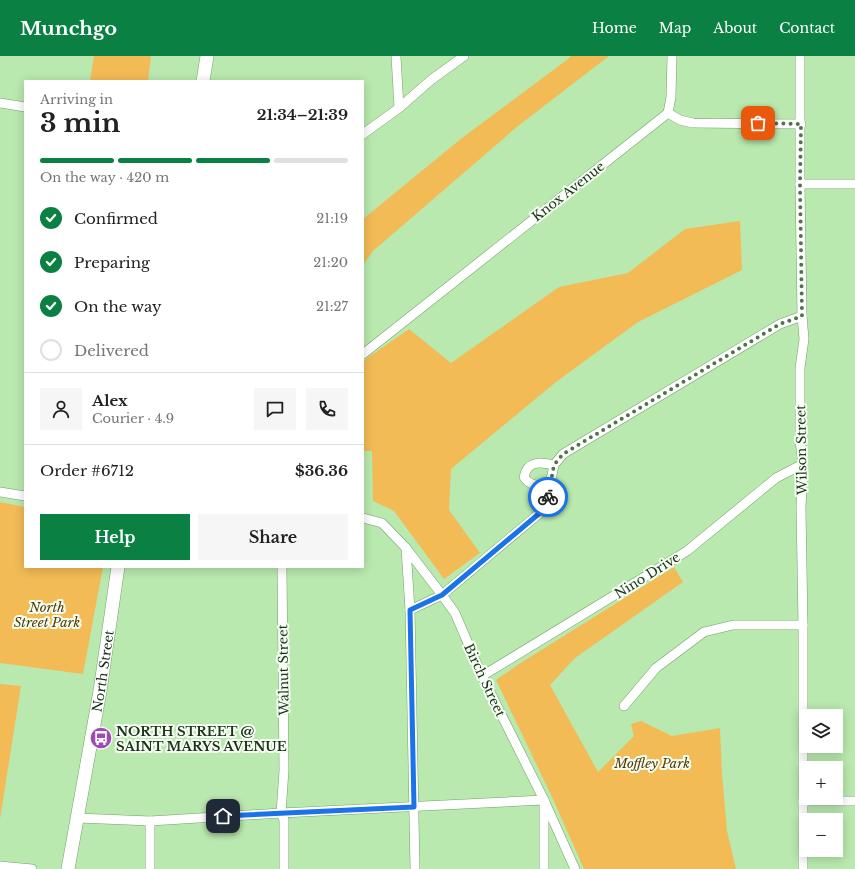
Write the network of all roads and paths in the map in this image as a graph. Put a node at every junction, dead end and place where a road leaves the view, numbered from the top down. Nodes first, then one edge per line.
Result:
1 (207, 56) edge
2 (396, 56) edge
3 (464, 56) edge
4 (672, 56) edge
5 (800, 56) edge
6 (203, 80) edge
7 (0, 103) edge
8 (24, 107) edge
9 (399, 108) junction
10 (668, 113) junction
11 (801, 124) junction
12 (364, 133) edge
13 (800, 184) junction
14 (855, 184) edge
15 (802, 316) junction
16 (364, 353) edge
17 (803, 464) junction
18 (554, 465) junction
19 (550, 486) junction
20 (0, 492) edge
21 (24, 496) edge
22 (364, 518) edge
23 (406, 548) junction
24 (118, 568) edge
25 (282, 568) edge
26 (442, 595) junction
27 (410, 610) junction
28 (803, 625) junction
29 (482, 676) junction
30 (624, 706) dead end
31 (803, 761) edge
32 (544, 800) junction
33 (843, 801) edge
34 (855, 801) edge
35 (803, 805) edge
36 (414, 807) junction
37 (281, 813) junction
38 (78, 818) junction
39 (150, 821) junction
40 (0, 866) edge
41 (32, 869) edge
42 (68, 869) edge
43 (150, 869) edge
44 (284, 869) edge
45 (415, 869) edge
46 (544, 869) edge
47 (576, 869) edge
48 (803, 869) edge

1 - 6 main road
2 - 9 street
3 - 9 street
4 - 10 street
5 - 11 street, Wilson Street
7 - 8 street
9 - 12 street
10 - 11 street
10 - 16 street, Knox Avenue
11 - 13 street, Wilson Street
13 - 14 street
13 - 15 street, Wilson Street
15 - 17 street, Wilson Street
15 - 18 street
17 - 28 street, Wilson Street
17 - 29 street, Nino Drive
18 - 19 street
18 - 19 street
19 - 26 street
20 - 21 street
22 - 23 street, Birch Street
23 - 26 street, Birch Street
23 - 27 street
24 - 38 main road, North Street
25 - 37 street, Walnut Street
26 - 27 street
26 - 29 street, Birch Street
27 - 36 street
28 - 30 street
28 - 31 street, Wilson Street
29 - 32 street, Birch Street
32 - 36 street
32 - 46 street
32 - 47 street, Birch Street
33 - 34 street
35 - 48 street, Wilson Street
36 - 37 street
36 - 45 street
37 - 39 street
37 - 44 street, Walnut Street
38 - 39 street
38 - 42 main road, North Street
39 - 43 street
40 - 41 street

